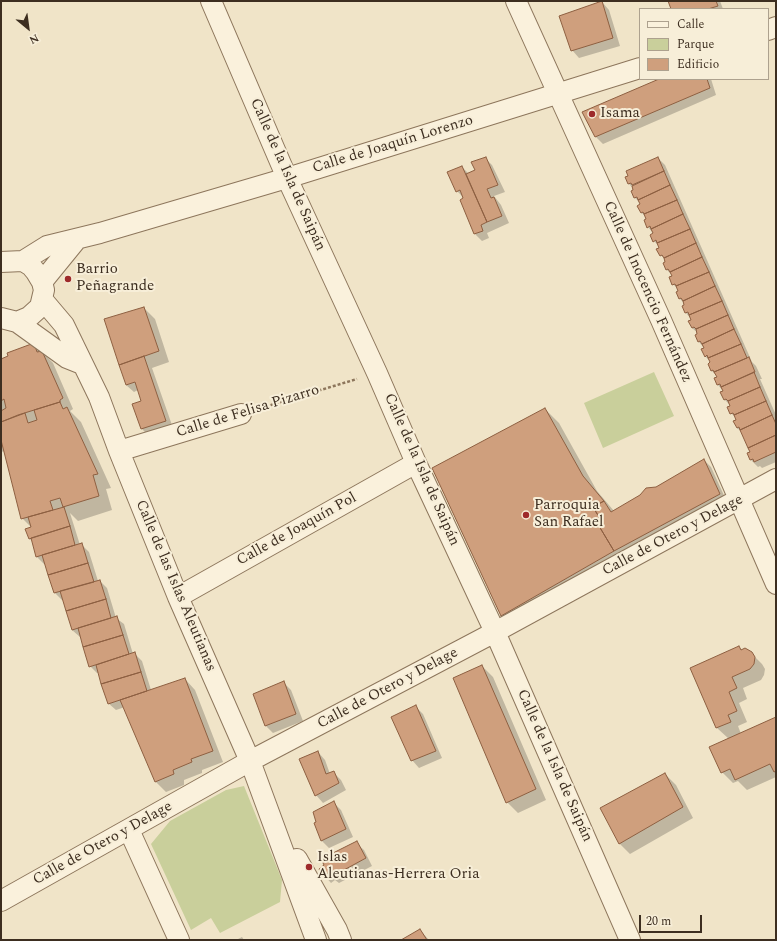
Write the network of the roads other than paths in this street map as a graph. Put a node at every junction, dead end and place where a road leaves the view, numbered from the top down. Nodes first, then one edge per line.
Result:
1 (211, 1) edge
2 (516, 1) edge
3 (639, 68) edge
4 (557, 93) junction
5 (287, 178) junction
6 (77, 239) junction
7 (2, 261) edge
8 (23, 261) junction
9 (42, 291) junction
10 (9, 320) edge
11 (82, 364) junction
12 (241, 414) road end
13 (119, 451) junction
14 (416, 463) junction
15 (776, 479) edge
16 (740, 500) junction
17 (776, 584) edge
18 (178, 598) junction
19 (495, 632) junction
20 (250, 761) junction
21 (267, 807) junction
22 (128, 830) junction
23 (1, 901) edge
24 (314, 938) edge
25 (179, 940) edge
26 (341, 940) edge
27 (630, 940) edge

1 - 5 street, Calle de la Isla de Saipán
2 - 4 street, Calle de Inocencio Fernández
3 - 4 street, Calle de Joaquín Lorenzo
4 - 5 street, Calle de Joaquín Lorenzo
4 - 16 street, Calle de Inocencio Fernández
5 - 6 street, Calle de Joaquín Lorenzo
5 - 14 street, Calle de la Isla de Saipán
6 - 8 street, Calle de Joaquín Lorenzo
6 - 9 street
7 - 8 street
8 - 9 street, Calle de las Islas Aleutianas
9 - 10 street
9 - 11 street, Calle de las Islas Aleutianas
10 - 11 street
11 - 13 street, Calle de las Islas Aleutianas
12 - 13 street, Calle de Felisa Pizarro
13 - 18 street, Calle de las Islas Aleutianas
14 - 18 street, Calle de Joaquín Pol
14 - 19 street, Calle de la Isla de Saipán
15 - 16 street, Calle de Otero y Delage
16 - 17 street, Calle de Inocencio Fernández
16 - 19 street, Calle de Otero y Delage
18 - 20 street, Calle de las Islas Aleutianas
19 - 20 street, Calle de Otero y Delage
19 - 27 street, Calle de la Isla de Saipán
20 - 21 street, Calle de las Islas Aleutianas
20 - 22 street, Calle de Otero y Delage
21 - 24 street, Calle de las Islas Aleutianas
21 - 26 street, Calle de las Islas Aleutianas
22 - 23 street, Calle de Otero y Delage
22 - 25 street

